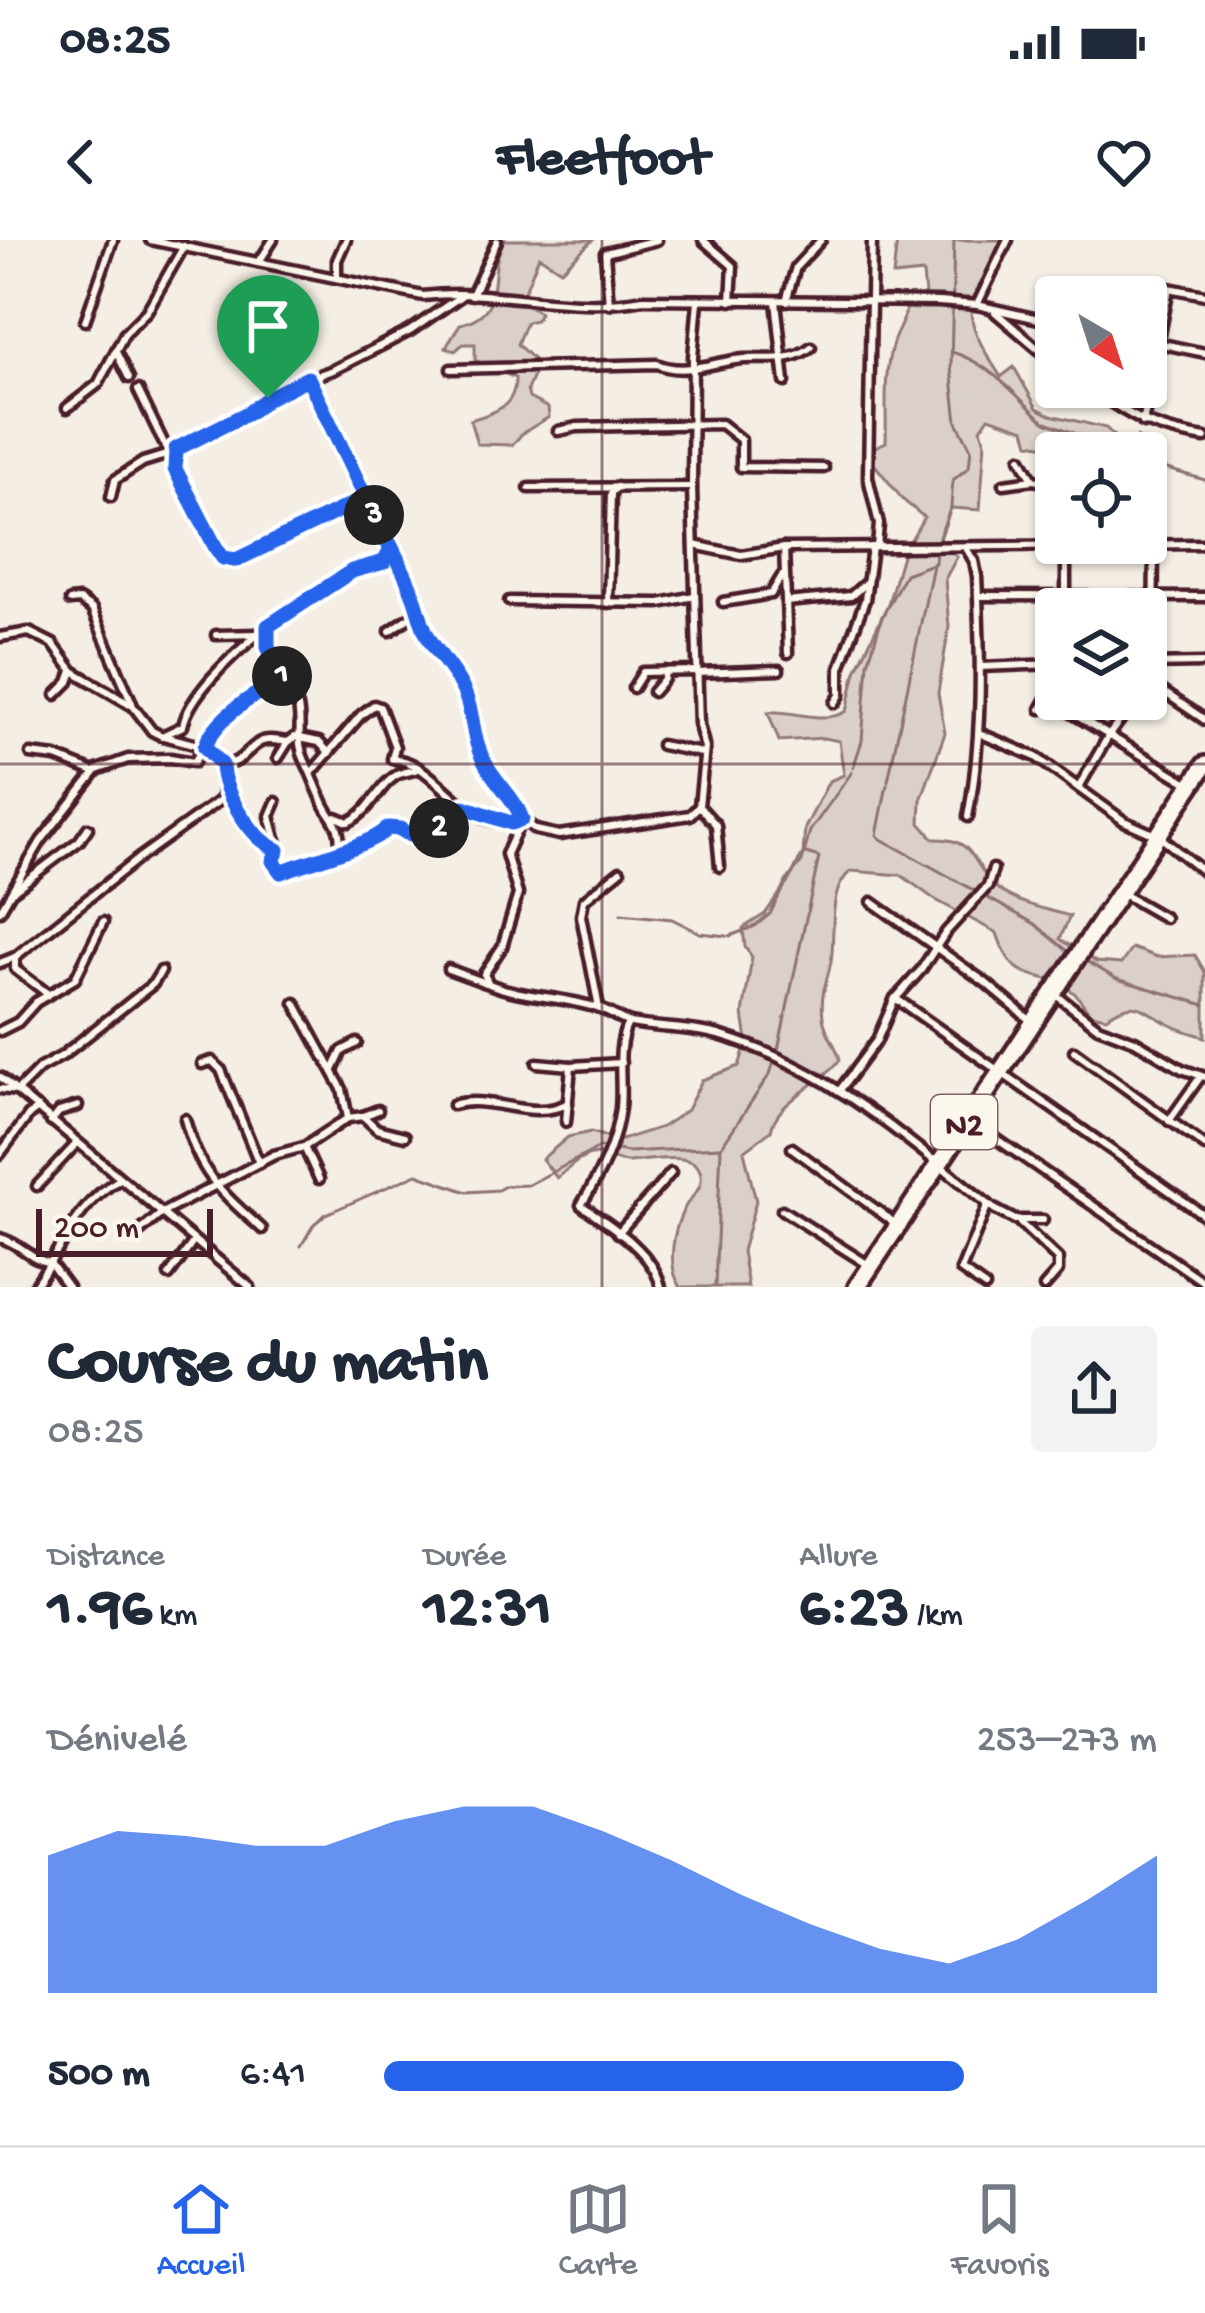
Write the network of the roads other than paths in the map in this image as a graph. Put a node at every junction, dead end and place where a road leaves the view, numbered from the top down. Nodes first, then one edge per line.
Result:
1 (113, 240) edge
2 (150, 240) edge
3 (273, 240) edge
4 (346, 240) edge
5 (657, 240) edge
6 (703, 240) edge
7 (821, 240) edge
8 (872, 240) edge
9 (1008, 240) edge
10 (497, 241) edge
11 (184, 246) junction
12 (258, 264) junction
13 (337, 278) junction
14 (468, 294) junction
15 (1205, 296) edge
16 (1167, 298) edge
17 (873, 299) junction
18 (698, 301) junction
19 (731, 301) junction
20 (776, 301) junction
21 (786, 301) junction
22 (609, 304) junction
23 (977, 305) junction
24 (993, 309) junction
25 (1035, 318) edge
26 (85, 321) dead end
27 (1167, 342) edge
28 (1035, 346) edge
29 (811, 347) dead end
30 (116, 352) junction
31 (1205, 353) edge
32 (782, 359) junction
33 (693, 368) junction
34 (451, 369) dead end
35 (128, 378) dead end
36 (308, 378) junction
37 (785, 382) dead end
38 (138, 391) dead end
39 (67, 408) dead end
40 (1120, 408) edge
41 (1146, 408) edge
42 (1143, 423) junction
43 (694, 427) junction
44 (558, 431) dead end
45 (161, 438) junction
46 (1205, 438) edge
47 (175, 450) junction
48 (1021, 458) dead end
49 (824, 468) dead end
50 (1033, 480) joint
51 (1004, 484) dead end
52 (617, 487) junction
53 (692, 487) junction
54 (529, 488) dead end
55 (111, 497) dead end
56 (365, 498) junction
57 (1167, 543) edge
58 (1205, 544) edge
59 (694, 545) junction
60 (1035, 545) edge
61 (963, 546) junction
62 (874, 547) junction
63 (784, 548) junction
64 (391, 550) junction
65 (384, 562) junction
66 (398, 566) junction
67 (784, 573) junction
68 (869, 579) junction
69 (694, 596) junction
70 (978, 596) junction
71 (1035, 597) edge
72 (1167, 597) edge
73 (1205, 597) edge
74 (70, 601) dead end
75 (508, 602) dead end
76 (723, 602) dead end
77 (786, 602) junction
78 (608, 603) junction
79 (416, 613) junction
80 (263, 631) junction
81 (390, 631) dead end
82 (216, 635) dead end
83 (0, 637) edge
84 (788, 653) dead end
85 (1205, 663) edge
86 (1167, 664) edge
87 (1035, 665) edge
88 (980, 667) junction
89 (779, 670) dead end
90 (73, 671) junction
91 (665, 671) junction
92 (697, 672) junction
93 (283, 679) junction
94 (633, 688) dead end
95 (653, 692) dead end
96 (56, 695) dead end
97 (1167, 696) edge
98 (835, 703) dead end
99 (133, 706) junction
100 (1084, 720) edge
101 (1120, 720) edge
102 (1205, 720) edge
103 (979, 733) junction
104 (1109, 735) junction
105 (162, 736) junction
106 (302, 738) junction
107 (288, 742) junction
108 (661, 745) dead end
109 (205, 747) junction
110 (329, 753) junction
111 (31, 754) dead end
112 (702, 754) junction
113 (278, 758) dead end
114 (222, 765) junction
115 (421, 768) junction
116 (313, 771) junction
117 (94, 772) junction
118 (1200, 778) edge
119 (223, 781) junction
120 (1079, 787) junction
121 (223, 798) junction
122 (237, 801) junction
123 (276, 802) dead end
124 (699, 806) junction
125 (464, 807) junction
126 (336, 817) junction
127 (968, 817) dead end
128 (522, 819) junction
129 (88, 828) dead end
130 (1160, 837) junction
131 (270, 842) junction
132 (340, 850) junction
133 (720, 867) dead end
134 (994, 869) dead end
135 (620, 871) dead end
136 (1205, 873) edge
137 (11, 892) junction
138 (1123, 894) junction
139 (872, 902) dead end
140 (0, 910) edge
141 (1165, 918) dead end
142 (104, 922) dead end
143 (937, 948) junction
144 (15, 957) junction
145 (2, 958) edge
146 (15, 969) junction
147 (448, 969) dead end
148 (161, 971) dead end
149 (489, 984) junction
150 (35, 987) junction
151 (1053, 993) junction
152 (48, 994) junction
153 (896, 998) junction
154 (36, 1002) junction
155 (295, 1003) dead end
156 (598, 1008) junction
157 (1032, 1022) junction
158 (628, 1023) junction
159 (0, 1031) edge
160 (357, 1043) dead end
161 (1074, 1051) dead end
162 (537, 1063) dead end
163 (621, 1063) junction
164 (202, 1064) dead end
165 (571, 1066) junction
166 (333, 1070) junction
167 (998, 1070) junction
168 (0, 1077) edge
169 (1203, 1077) edge
170 (0, 1088) edge
171 (840, 1090) junction
172 (17, 1091) junction
173 (568, 1102) junction
174 (452, 1105) dead end
175 (78, 1106) dead end
176 (38, 1108) junction
177 (378, 1110) dead end
178 (363, 1115) junction
179 (185, 1118) dead end
180 (348, 1118) junction
181 (967, 1118) junction
182 (1169, 1120) junction
183 (51, 1122) junction
184 (566, 1122) dead end
185 (405, 1136) dead end
186 (77, 1143) junction
187 (1205, 1146) edge
188 (304, 1148) junction
189 (792, 1148) dead end
190 (0, 1154) edge
191 (938, 1162) junction
192 (259, 1163) junction
193 (670, 1174) dead end
194 (120, 1179) junction
195 (320, 1179) dead end
196 (37, 1186) dead end
197 (215, 1187) junction
198 (988, 1204) junction
199 (782, 1210) dead end
200 (162, 1213) junction
201 (1205, 1216) edge
202 (1015, 1220) junction
203 (1043, 1220) dead end
204 (896, 1224) junction
205 (262, 1229) dead end
206 (139, 1233) dead end
207 (618, 1233) junction
208 (0, 1238) edge
209 (194, 1240) junction
210 (50, 1263) junction
211 (870, 1266) junction
212 (170, 1274) dead end
213 (1205, 1283) edge
214 (242, 1285) edge
215 (34, 1287) edge
216 (68, 1287) edge
217 (662, 1287) edge
218 (857, 1287) edge
219 (985, 1287) edge
220 (1045, 1287) edge

1 - 26 street
2 - 11 street
3 - 12 street
4 - 13 street
5 - 22 street
6 - 19 street
7 - 21 street
8 - 17 street
9 - 23 street
10 - 14 street
11 - 12 street
11 - 30 street
12 - 13 street
13 - 14 street
14 - 22 street
14 - 36 street
15 - 16 street
17 - 21 street
17 - 23 street
17 - 62 street
18 - 19 street
18 - 22 street
18 - 33 street
19 - 20 street
20 - 21 street
20 - 32 street
23 - 24 street
24 - 25 street
24 - 28 street
27 - 31 street
29 - 32 street
30 - 35 street
30 - 39 street
32 - 33 street
32 - 37 street
33 - 34 street
33 - 43 street
36 - 47 street
36 - 56 street
38 - 45 street
40 - 42 street
41 - 42 street
42 - 46 street
43 - 44 street
43 - 49 street
43 - 53 street
45 - 47 street
45 - 47 street
47 - 55 street
47 - 56 street
48 - 50 street
50 - 51 street
52 - 53 street
52 - 54 street
52 - 78 street
53 - 59 street
56 - 64 street
57 - 58 street
59 - 63 street
59 - 69 street
60 - 61 street
61 - 62 street
61 - 70 street
62 - 63 street
62 - 68 street
63 - 67 street
64 - 65 street
64 - 66 street
65 - 66 street
65 - 80 street
66 - 79 street
67 - 76 street
67 - 77 street
68 - 77 street
68 - 98 street
69 - 78 street
69 - 92 street
70 - 71 street
70 - 88 street
72 - 73 street
74 - 99 street
75 - 78 street
77 - 84 street
79 - 81 street
79 - 128 street
80 - 82 street
80 - 93 street
80 - 105 street
83 - 90 street
85 - 86 street
87 - 88 street
88 - 103 street
89 - 92 street
90 - 96 street
90 - 99 street
91 - 92 street
91 - 94 street
91 - 95 street
92 - 112 street
93 - 106 street
93 - 109 street
97 - 102 street
99 - 105 street
100 - 104 street
101 - 104 street
103 - 120 street
103 - 127 street
104 - 118 street
104 - 120 street
105 - 109 street
106 - 107 street
106 - 110 street
106 - 116 street
107 - 113 street
107 - 114 street
108 - 112 street
109 - 114 street
109 - 117 street
110 - 115 street
110 - 116 street
111 - 117 street
112 - 124 street
114 - 119 street
115 - 125 street
115 - 126 street
116 - 126 street
117 - 137 street
118 - 130 highway, N2
119 - 121 street
119 - 122 street
120 - 130 street
121 - 122 street
121 - 144 street
122 - 131 street
123 - 131 street
124 - 128 street
124 - 133 street
125 - 128 street
125 - 132 street
126 - 132 street
128 - 149 street
129 - 137 street
130 - 136 street
130 - 138 highway, N2
131 - 132 street
134 - 143 street
135 - 156 street
137 - 140 street
138 - 141 street
138 - 151 highway, N2
139 - 143 street
142 - 152 street
143 - 153 street
143 - 157 street
144 - 145 street
144 - 146 street
145 - 146 street
146 - 150 street
147 - 149 street
148 - 172 street
149 - 156 street
150 - 152 street
150 - 154 street
151 - 157 highway, N2
151 - 169 street
152 - 154 street
153 - 167 street
153 - 171 street
154 - 159 street
155 - 166 street
156 - 158 street
157 - 167 highway, N2
158 - 163 street
158 - 171 street
160 - 166 street
161 - 182 street
162 - 165 street
163 - 165 street
163 - 207 street
164 - 192 street
165 - 173 street
166 - 180 street
167 - 181 highway, N2
167 - 201 street
168 - 172 street
169 - 182 street
170 - 172 street
171 - 191 street
172 - 176 street
173 - 174 street
173 - 184 street
175 - 183 street
176 - 183 street
176 - 190 street
177 - 178 street
178 - 180 street
178 - 185 street
179 - 197 street
180 - 188 street
181 - 191 highway, N2
181 - 213 street
182 - 187 street
183 - 186 street
186 - 194 street
186 - 196 street
188 - 192 street
188 - 195 street
189 - 204 street
191 - 198 street
191 - 204 highway, N2
192 - 197 street
193 - 207 street
194 - 200 street
194 - 210 street
197 - 200 street
197 - 205 street
198 - 202 street
198 - 219 street
199 - 211 street
200 - 206 street
200 - 209 street
202 - 203 street
202 - 220 street
204 - 211 highway, N2
207 - 217 street
208 - 210 street
209 - 212 street
209 - 214 street
210 - 215 street
210 - 216 street
211 - 218 highway, N2

